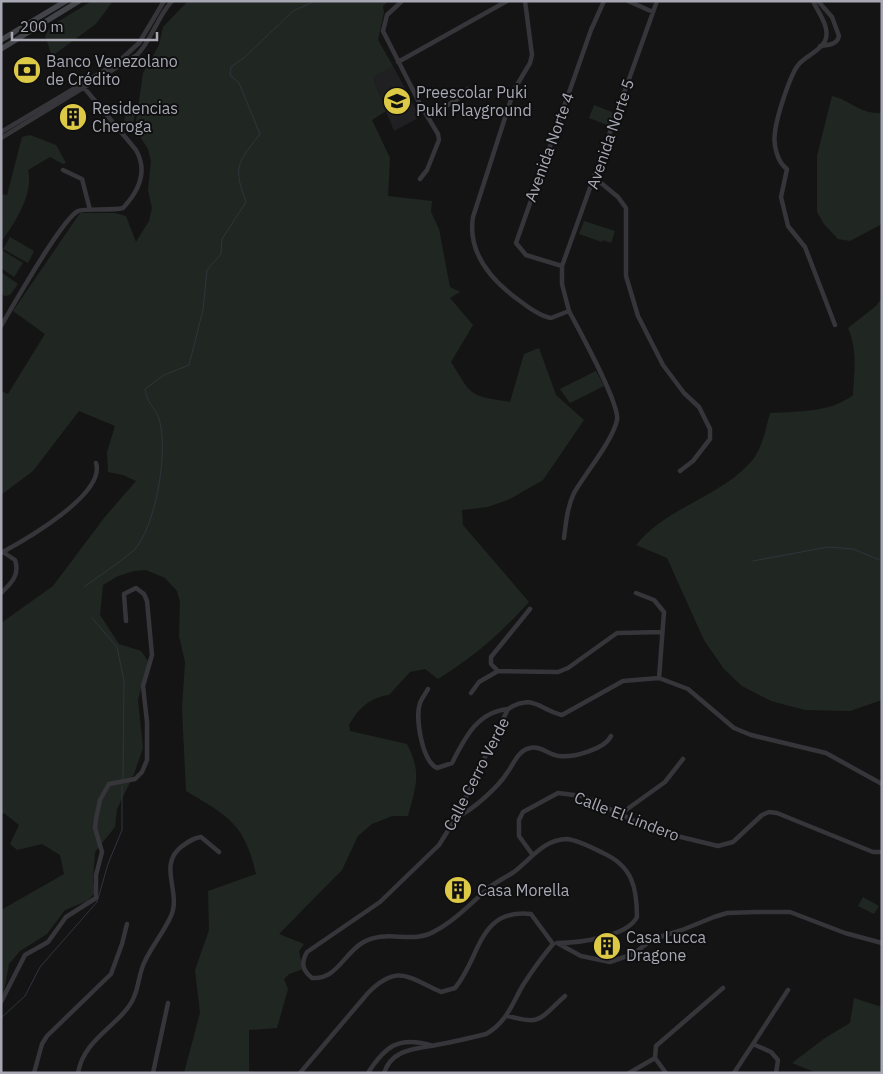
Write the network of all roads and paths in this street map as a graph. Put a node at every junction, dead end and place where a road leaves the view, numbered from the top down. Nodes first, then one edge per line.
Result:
1 (66, 1) edge
2 (79, 1) edge
3 (164, 1) edge
4 (172, 1) edge
5 (402, 1) edge
6 (507, 1) edge
7 (525, 1) edge
8 (604, 1) edge
9 (628, 1) edge
10 (657, 1) edge
11 (813, 1) edge
12 (818, 1) edge
13 (653, 12) junction
14 (1, 40) edge
15 (820, 46) junction
16 (2, 48) edge
17 (1, 55) edge
18 (398, 62) junction
19 (83, 86) junction
20 (468, 89) dead end
21 (428, 117) junction
22 (1, 132) edge
23 (1, 138) edge
24 (63, 170) dead end
25 (595, 178) junction
26 (420, 179) dead end
27 (90, 210) junction
28 (562, 266) junction
29 (569, 311) junction
30 (835, 325) dead end
31 (1, 326) edge
32 (96, 463) dead end
33 (680, 471) dead end
34 (564, 538) dead end
35 (2, 552) edge
36 (1, 593) edge
37 (636, 594) dead end
38 (530, 609) dead end
39 (126, 621) dead end
40 (662, 632) junction
41 (498, 671) junction
42 (660, 678) junction
43 (428, 689) dead end
44 (471, 693) dead end
45 (508, 709) junction
46 (611, 736) dead end
47 (683, 759) dead end
48 (882, 784) edge
49 (619, 815) junction
50 (457, 816) junction
51 (219, 852) dead end
52 (882, 852) edge
53 (532, 854) junction
54 (127, 924) dead end
55 (555, 943) junction
56 (882, 943) edge
57 (722, 988) dead end
58 (788, 990) dead end
59 (565, 996) dead end
60 (1, 1002) edge
61 (168, 1003) dead end
62 (508, 1016) junction
63 (753, 1044) junction
64 (435, 1046) junction
65 (655, 1058) junction
66 (34, 1073) edge
67 (78, 1073) edge
68 (154, 1073) edge
69 (300, 1073) edge
70 (368, 1073) edge
71 (384, 1073) edge
72 (629, 1073) edge
73 (666, 1073) edge
74 (734, 1073) edge
75 (776, 1073) edge

1 - 14 main road
2 - 16 main road
3 - 19 street
4 - 19 street
5 - 18 street
6 - 18 street
7 - 29 street
8 - 28 street, Avenida Norte 4
9 - 13 street
10 - 13 street, Avenida Norte 5
11 - 15 street
12 - 15 street
13 - 25 street, Avenida Norte 5
15 - 30 street
16 - 17 street
18 - 21 street
19 - 22 street
19 - 23 street
19 - 27 street
20 - 21 street
21 - 26 street
24 - 27 street
25 - 28 street, Avenida Norte 5
25 - 33 street
27 - 31 street
28 - 29 street
29 - 34 street
32 - 35 street
35 - 36 street
37 - 40 street
38 - 41 street
39 - 60 street
40 - 41 street
40 - 42 street
41 - 44 street
42 - 45 street, Calle Cerro Verde
42 - 48 street, Calle Cerro Verde
43 - 45 street
45 - 50 street, Calle Cerro Verde
46 - 50 street
47 - 49 street
49 - 52 street, Calle El Lindero
49 - 53 street, Calle El Lindero
50 - 53 street, Calle Cerro Verde
51 - 67 street
53 - 55 street, Calle Cerro Verde
54 - 66 street
55 - 56 street
55 - 62 street
55 - 69 street
57 - 65 street
58 - 63 street
59 - 62 street
61 - 68 street
62 - 64 street
63 - 74 street
63 - 75 street
64 - 70 street
64 - 71 street
65 - 72 street
65 - 73 street

